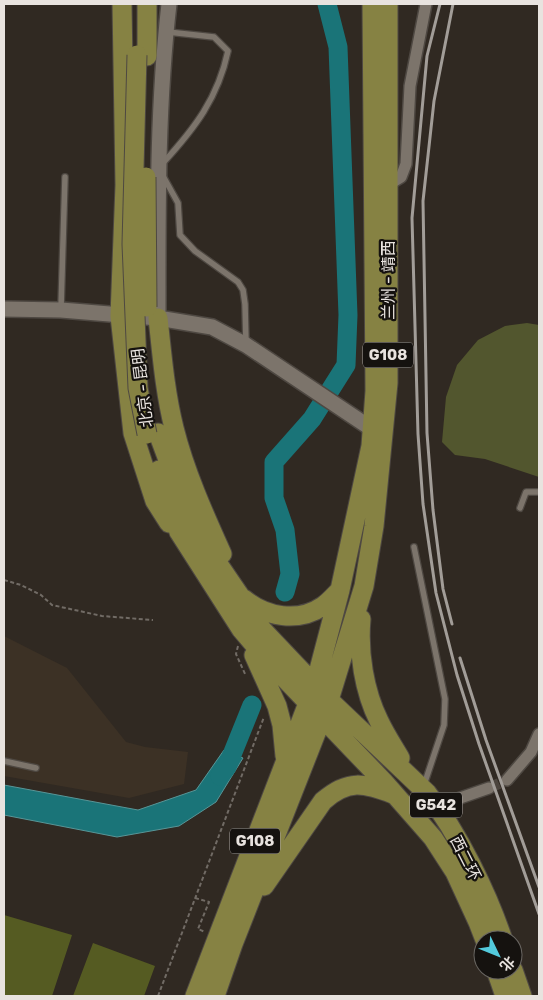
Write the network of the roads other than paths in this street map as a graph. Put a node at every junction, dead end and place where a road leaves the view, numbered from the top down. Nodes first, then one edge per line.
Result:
1 (122, 4) edge
2 (138, 4) edge
3 (147, 4) edge
4 (168, 4) edge
5 (372, 4) edge
6 (388, 4) edge
7 (426, 4) edge
8 (165, 32) junction
9 (142, 56) junction
10 (158, 168) junction
11 (65, 177) dead end
12 (388, 185) junction
13 (4, 309) edge
14 (61, 310) junction
15 (120, 316) junction
16 (158, 318) junction
17 (246, 345) junction
18 (372, 429) junction
19 (153, 434) junction
20 (539, 492) edge
21 (520, 508) dead end
22 (414, 547) dead end
23 (364, 586) junction
24 (340, 590) junction
25 (238, 593) junction
26 (219, 596) junction
27 (241, 629) junction
28 (315, 685) junction
29 (308, 703) junction
30 (326, 709) junction
31 (539, 734) edge
32 (4, 761) edge
33 (286, 763) junction
34 (36, 768) dead end
35 (409, 775) junction
36 (507, 780) tunnel mouth
37 (489, 788) tunnel mouth
38 (423, 789) junction
39 (395, 794) junction
40 (437, 806) junction
41 (246, 912) junction
42 (481, 930) edge
43 (500, 930) edge
44 (499, 980) edge
45 (516, 980) edge
46 (195, 996) edge
47 (215, 996) edge
48 (505, 996) edge
49 (522, 996) edge

1 - 15 highway
2 - 9 highway, 北京 - 昆明
3 - 9 highway, 北京 - 昆明
4 - 8 street
5 - 18 highway, 兰州 - 靖西 / G108
6 - 12 highway, 兰州 - 靖西 / G108
7 - 12 street
8 - 10 street
8 - 10 lane
9 - 19 highway, 北京 - 昆明, bridge
10 - 16 street
10 - 17 lane
11 - 14 lane
12 - 23 highway, 兰州 - 靖西 / G108
13 - 14 street
14 - 15 street
15 - 16 street
15 - 26 highway
16 - 17 street
16 - 25 highway
17 - 18 street
18 - 24 highway, 兰州 - 靖西 / G108
19 - 25 highway, 北京 - 昆明
19 - 26 highway, 北京 - 昆明
20 - 21 lane
22 - 38 lane
23 - 30 highway, 兰州 - 靖西 / G108
23 - 35 highway
24 - 25 highway
24 - 28 highway, 兰州 - 靖西 / G108
25 - 28 highway, 北京 - 昆明
26 - 27 highway, 北京 - 昆明
27 - 29 highway, 北京 - 昆明
27 - 33 highway
28 - 29 highway, G108
28 - 30 highway, 北京 - 昆明
29 - 30 highway, 北京 - 昆明
29 - 33 highway, G108
30 - 35 highway, 西二环 / G542
30 - 39 highway, 西二环 / G542
30 - 41 highway, G108
31 - 36 street
32 - 34 lane
33 - 46 highway, G108
35 - 38 highway, 西二环 / G542
37 - 40 street
38 - 40 highway, 西二环 / G542
39 - 41 highway
39 - 42 highway, 西二环 / G542
40 - 43 highway, 西二环 / G542
41 - 47 highway, G108
44 - 48 highway
45 - 49 highway

